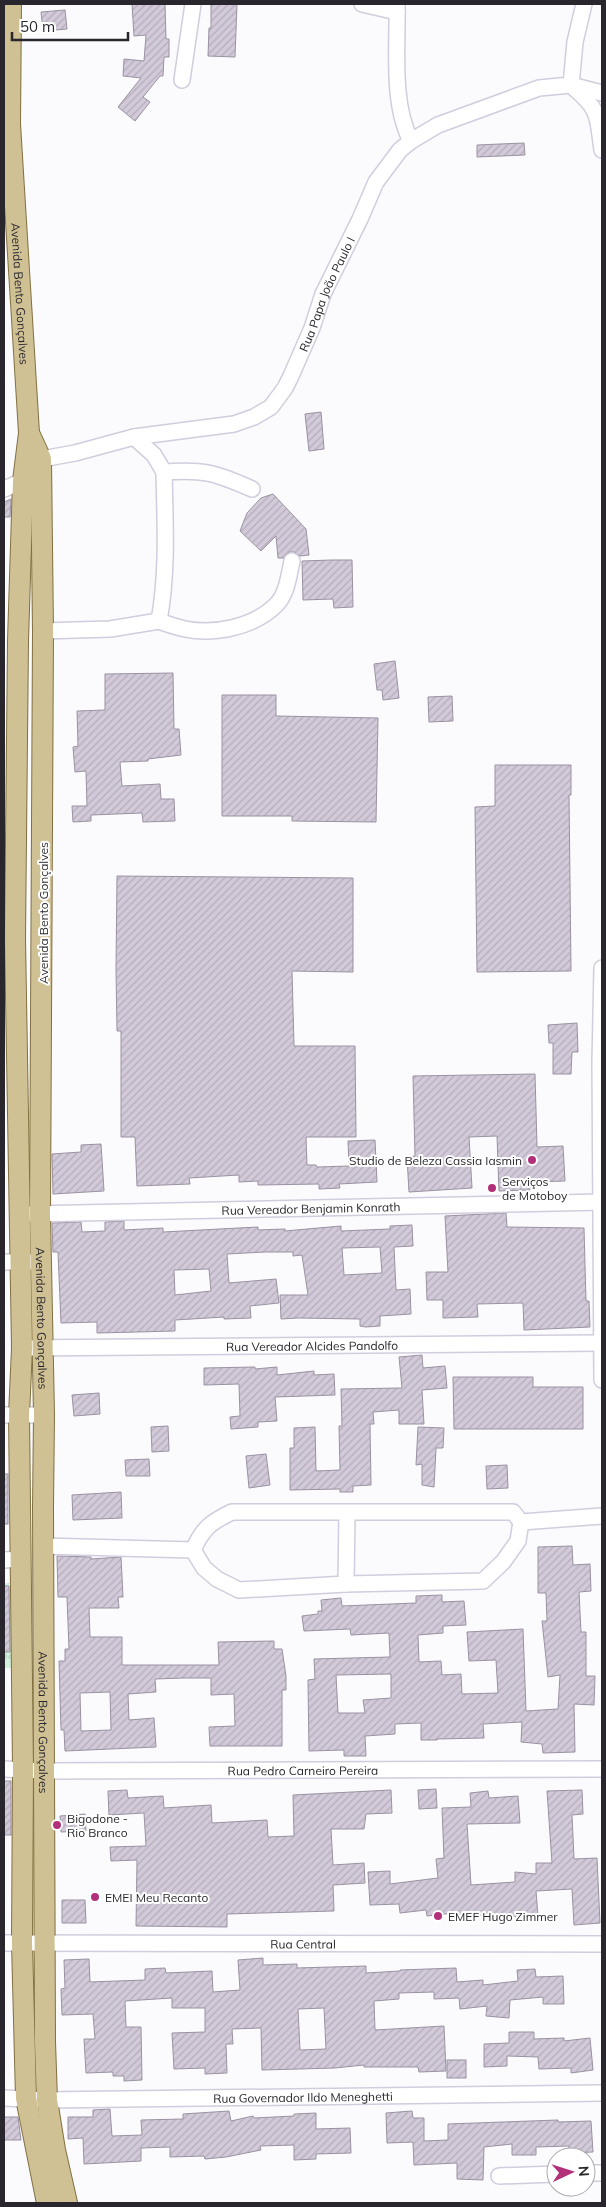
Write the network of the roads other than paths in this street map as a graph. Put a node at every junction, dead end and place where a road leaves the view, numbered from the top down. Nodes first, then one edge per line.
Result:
1 (11, 4) edge
2 (193, 4) edge
3 (362, 4) edge
4 (584, 4) edge
5 (397, 8) edge
6 (182, 80) dead end
7 (571, 85) junction
8 (602, 93) edge
9 (7, 126) edge
10 (411, 141) junction
11 (602, 150) edge
12 (134, 437) junction
13 (30, 468) junction
14 (164, 472) junction
15 (4, 489) edge
16 (252, 489) dead end
17 (292, 561) dead end
18 (159, 621) junction
19 (44, 631) junction
20 (43, 692) junction
21 (18, 693) junction
22 (43, 928) junction
23 (9, 929) edge
24 (602, 968) edge
25 (601, 1062) edge
26 (41, 1097) junction
27 (18, 1099) junction
28 (602, 1202) edge
29 (20, 1214) junction
30 (40, 1214) junction
31 (12, 1262) edge
32 (42, 1263) junction
33 (602, 1343) edge
34 (43, 1347) junction
35 (22, 1348) junction
36 (602, 1380) edge
37 (12, 1415) edge
38 (44, 1415) junction
39 (347, 1513) junction
40 (602, 1516) edge
41 (521, 1522) junction
42 (43, 1546) junction
43 (193, 1550) junction
44 (13, 1559) edge
45 (346, 1584) junction
46 (13, 1769) edge
47 (602, 1769) edge
48 (45, 1771) junction
49 (44, 1942) junction
50 (13, 1943) edge
51 (602, 1944) edge
52 (602, 2093) edge
53 (4, 2098) edge
54 (26, 2098) junction
55 (47, 2100) junction
56 (546, 2174) edge
57 (499, 2176) dead end
58 (47, 2203) edge
59 (67, 2203) edge

1 - 9 main road, Avenida Bento Gonçalves
2 - 6 street
3 - 5 street
4 - 7 street
5 - 10 street
7 - 8 street, Rua Papa João Paulo I
7 - 10 street, Rua Papa João Paulo I
7 - 11 street
9 - 13 main road, Avenida Bento Gonçalves
10 - 12 street, Rua Papa João Paulo I
12 - 13 street, Rua Papa João Paulo I
12 - 14 street
13 - 15 street, Rua Papa João Paulo I
13 - 19 main road, Avenida Bento Gonçalves
13 - 21 main road, Avenida Bento Gonçalves
14 - 16 street
14 - 18 street
17 - 18 street
18 - 19 street
19 - 20 main road, Avenida Bento Gonçalves
20 - 21 main road
20 - 22 main road, Avenida Bento Gonçalves
21 - 23 main road, Avenida Bento Gonçalves
22 - 23 main road
22 - 26 main road, Avenida Bento Gonçalves
23 - 27 main road, Avenida Bento Gonçalves
24 - 25 street
25 - 28 street
26 - 27 main road
26 - 30 main road, Avenida Bento Gonçalves
27 - 29 main road, Avenida Bento Gonçalves
28 - 30 street, Rua Vereador Benjamin Konrath
28 - 33 street
29 - 30 street, Rua Vereador Benjamin Konrath
29 - 31 main road, Avenida Bento Gonçalves
30 - 32 main road, Avenida Bento Gonçalves
31 - 32 street
31 - 35 main road, Avenida Bento Gonçalves
32 - 34 main road, Avenida Bento Gonçalves
33 - 34 street, Rua Vereador Alcides Pandolfo
33 - 36 street
34 - 35 street, Rua Vereador Alcides Pandolfo
34 - 38 main road, Avenida Bento Gonçalves
35 - 37 main road, Avenida Bento Gonçalves
37 - 38 street
37 - 44 main road, Avenida Bento Gonçalves
38 - 42 main road, Avenida Bento Gonçalves
39 - 41 street
39 - 43 street
39 - 45 street
40 - 41 street
41 - 45 street
42 - 43 street
42 - 48 main road, Avenida Bento Gonçalves
43 - 45 street
44 - 46 main road, Avenida Bento Gonçalves
46 - 48 street, Rua Pedro Carneiro Pereira
46 - 50 main road, Avenida Bento Gonçalves
47 - 48 street, Rua Pedro Carneiro Pereira
48 - 49 main road, Avenida Bento Gonçalves
49 - 50 street, Rua Central
49 - 51 street, Rua Central
49 - 55 main road, Avenida Bento Gonçalves
50 - 54 main road, Avenida Bento Gonçalves
52 - 55 street, Rua Governador Ildo Meneghetti
53 - 54 street, Rua Governador Ildo Meneghetti
54 - 55 street, Rua Governador Ildo Meneghetti
54 - 58 main road, Avenida Bento Gonçalves
55 - 59 main road, Avenida Bento Gonçalves
56 - 57 street

